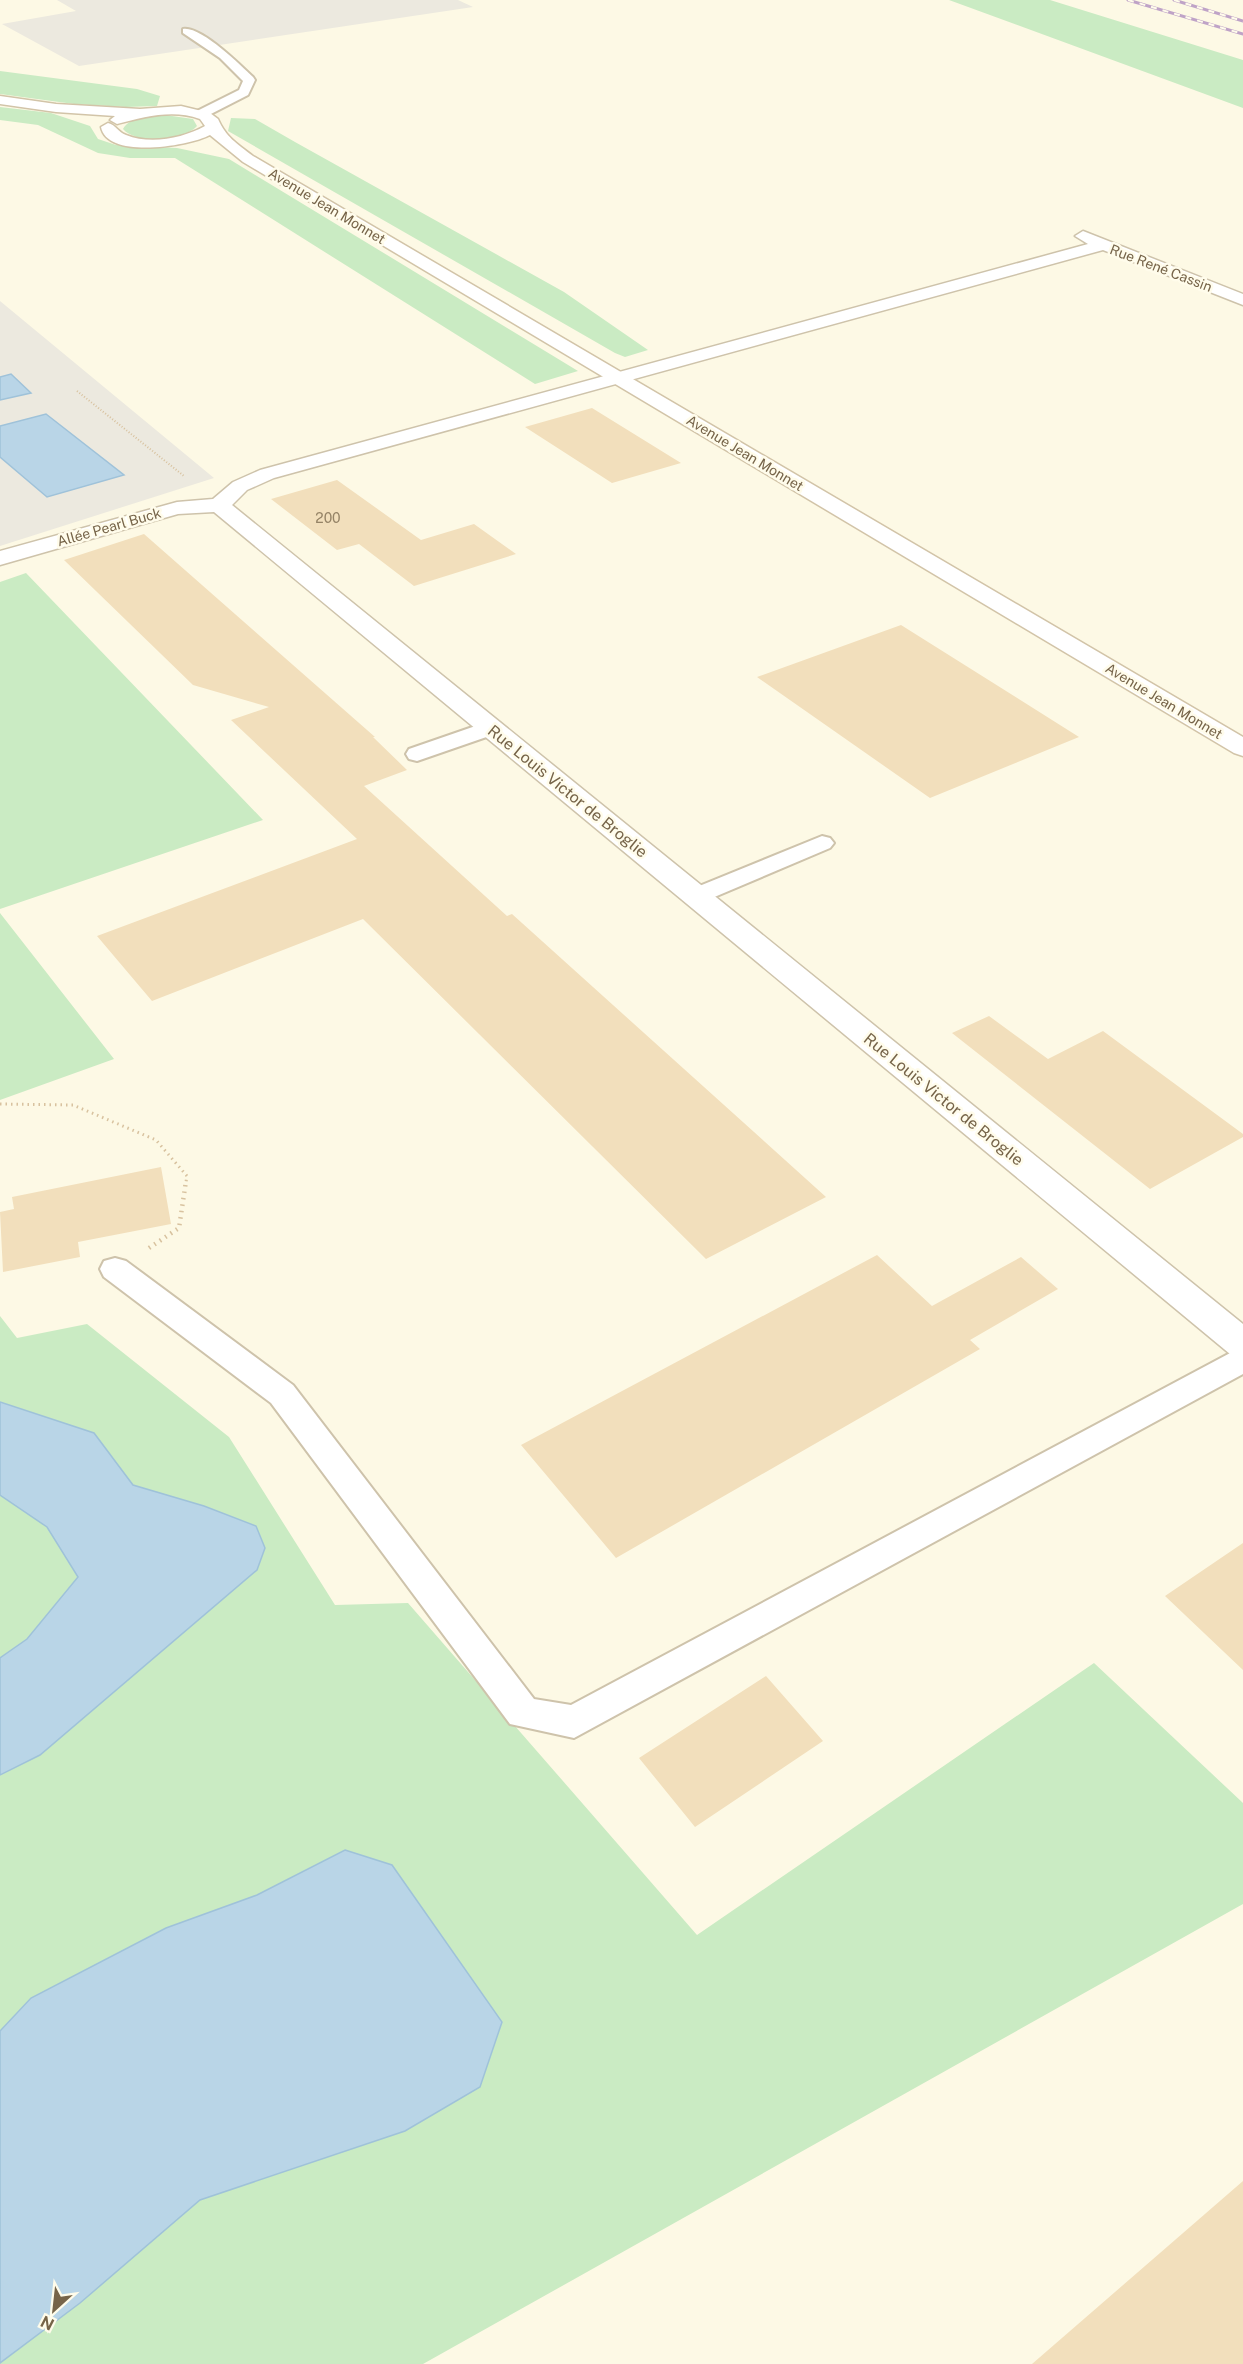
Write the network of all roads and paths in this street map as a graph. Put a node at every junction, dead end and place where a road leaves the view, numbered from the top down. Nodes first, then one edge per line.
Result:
1 (187, 31) dead end
2 (0, 100) edge
3 (56, 108) junction
4 (139, 113) junction
5 (201, 114) junction
6 (108, 127) junction
7 (212, 128) junction
8 (162, 142) junction
9 (248, 159) junction
10 (1079, 234) dead end
11 (1102, 245) junction
12 (1243, 300) edge
13 (617, 378) junction
14 (77, 391) dead end
15 (219, 505) junction
16 (0, 558) edge
17 (490, 728) junction
18 (1243, 748) edge
19 (417, 754) dead end
20 (822, 843) dead end
21 (696, 896) junction
22 (0, 1104) edge
23 (115, 1269) joint
24 (1243, 1344) edge
25 (1243, 1360) edge

1 - 5 lane
2 - 3 street
3 - 4 street
3 - 6 street
4 - 5 street
4 - 6 street
5 - 7 street, Avenue Jean Monnet
6 - 8 street
7 - 8 street
7 - 9 street, Avenue Jean Monnet
8 - 9 street, Avenue Jean Monnet
9 - 13 street, Avenue Jean Monnet
10 - 11 street, Rue René Cassin
11 - 12 street, Rue René Cassin
11 - 13 street
13 - 15 street
13 - 18 street, Avenue Jean Monnet
14 - 15 path
15 - 16 street, Allée Pearl Buck
15 - 17 street, Rue Louis Victor de Broglie
17 - 19 lane
17 - 21 street, Rue Louis Victor de Broglie
20 - 21 lane
21 - 24 street, Rue Louis Victor de Broglie
22 - 23 path
23 - 25 lane

